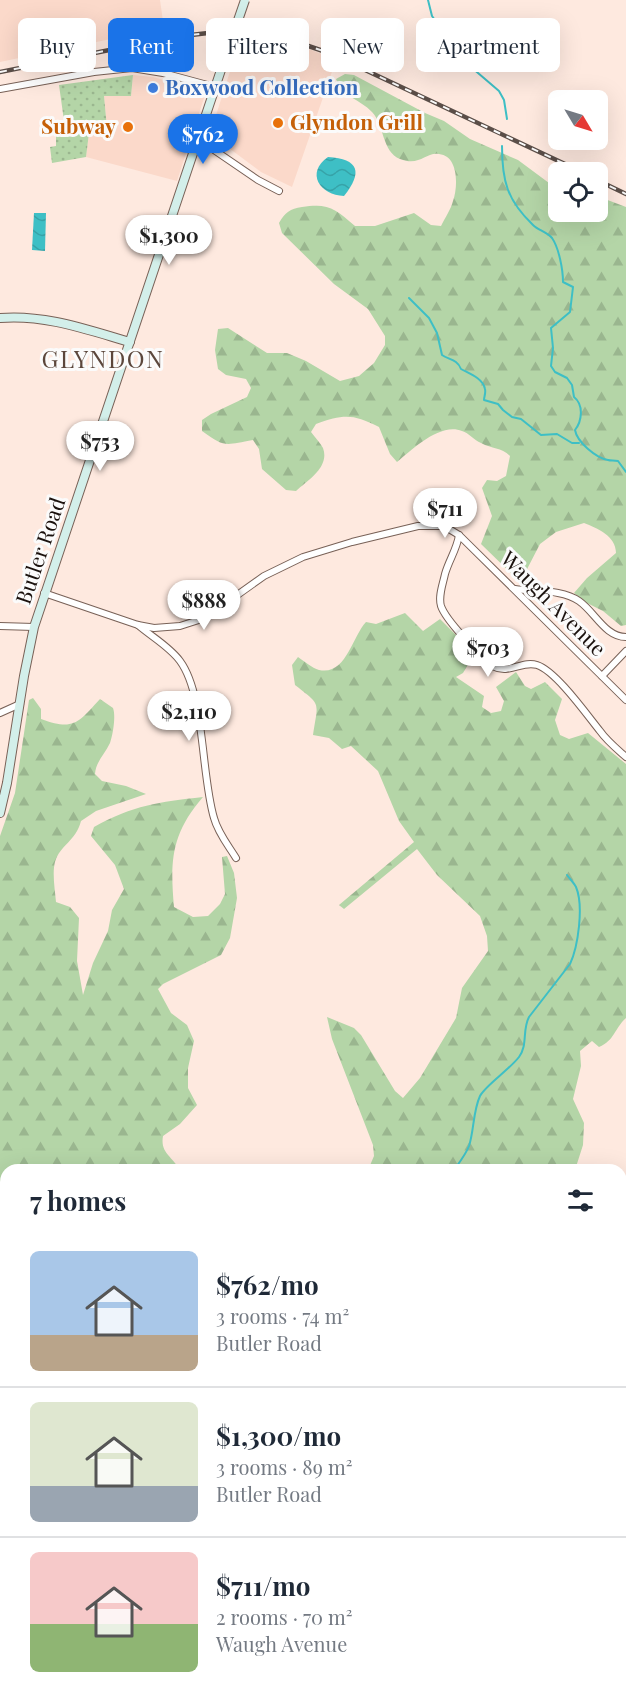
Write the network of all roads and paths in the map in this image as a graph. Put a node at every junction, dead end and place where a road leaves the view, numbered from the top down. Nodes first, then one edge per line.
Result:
1 (245, 0) edge
2 (215, 87) junction
3 (0, 89) edge
4 (198, 139) junction
5 (279, 191) dead end
6 (0, 318) edge
7 (130, 342) junction
8 (459, 535) junction
9 (515, 589) junction
10 (44, 593) junction
11 (138, 625) junction
12 (1, 626) edge
13 (34, 627) junction
14 (626, 637) edge
15 (626, 651) edge
16 (602, 676) junction
17 (626, 700) edge
18 (20, 704) junction
19 (0, 713) edge
20 (626, 758) edge
21 (0, 813) edge
22 (236, 858) dead end

1 - 2 main road, Butler Road, bridge
2 - 3 street
2 - 4 main road, Butler Road
4 - 5 street
4 - 7 main road, Butler Road
6 - 7 main road
7 - 10 main road, Butler Road
8 - 9 street, Waugh Avenue
8 - 11 street, Waugh Avenue
8 - 20 street
9 - 14 street
9 - 16 street, Waugh Avenue
10 - 11 street
10 - 13 main road, Butler Road
11 - 22 street
12 - 13 street
13 - 18 main road, Butler Road
15 - 16 street
16 - 17 street, Waugh Avenue
18 - 19 street
18 - 21 main road, Butler Road

